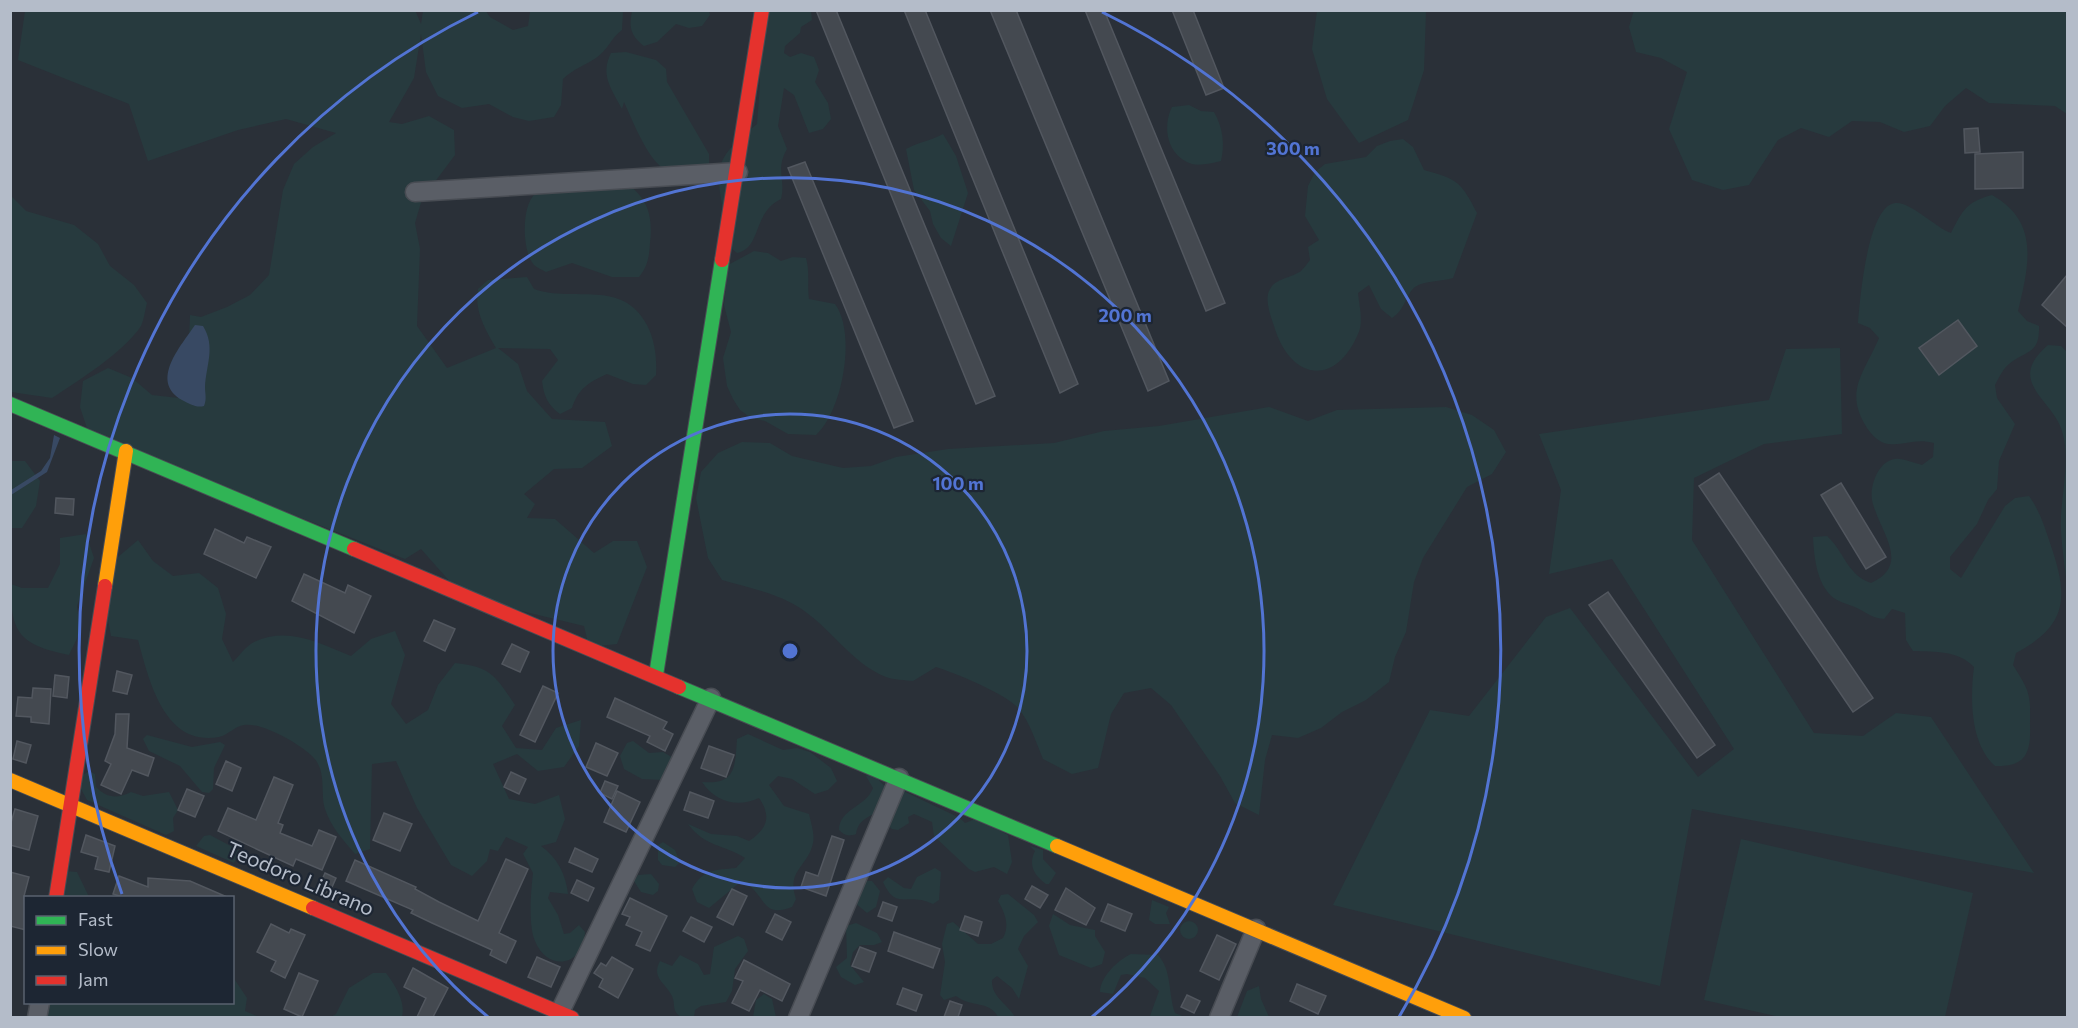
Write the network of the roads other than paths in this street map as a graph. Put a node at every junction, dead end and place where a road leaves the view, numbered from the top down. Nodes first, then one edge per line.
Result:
1 (762, 10) edge
2 (738, 172) junction
3 (415, 192) dead end
4 (10, 404) edge
5 (126, 451) junction
6 (656, 675) junction
7 (711, 698) junction
8 (899, 778) junction
9 (10, 780) edge
10 (70, 805) junction
11 (56, 896) edge
12 (1256, 929) junction
13 (563, 1016) edge
14 (798, 1017) edge
15 (1219, 1017) edge
16 (1464, 1017) edge

1 - 2 street
2 - 3 street
2 - 6 street
4 - 5 street
5 - 6 street
5 - 10 street
6 - 7 street
7 - 8 street
7 - 13 street
8 - 12 street
8 - 14 street
9 - 10 street, Teodoro Librano
10 - 11 street
10 - 13 street, Teodoro Librano
12 - 15 street
12 - 16 street

